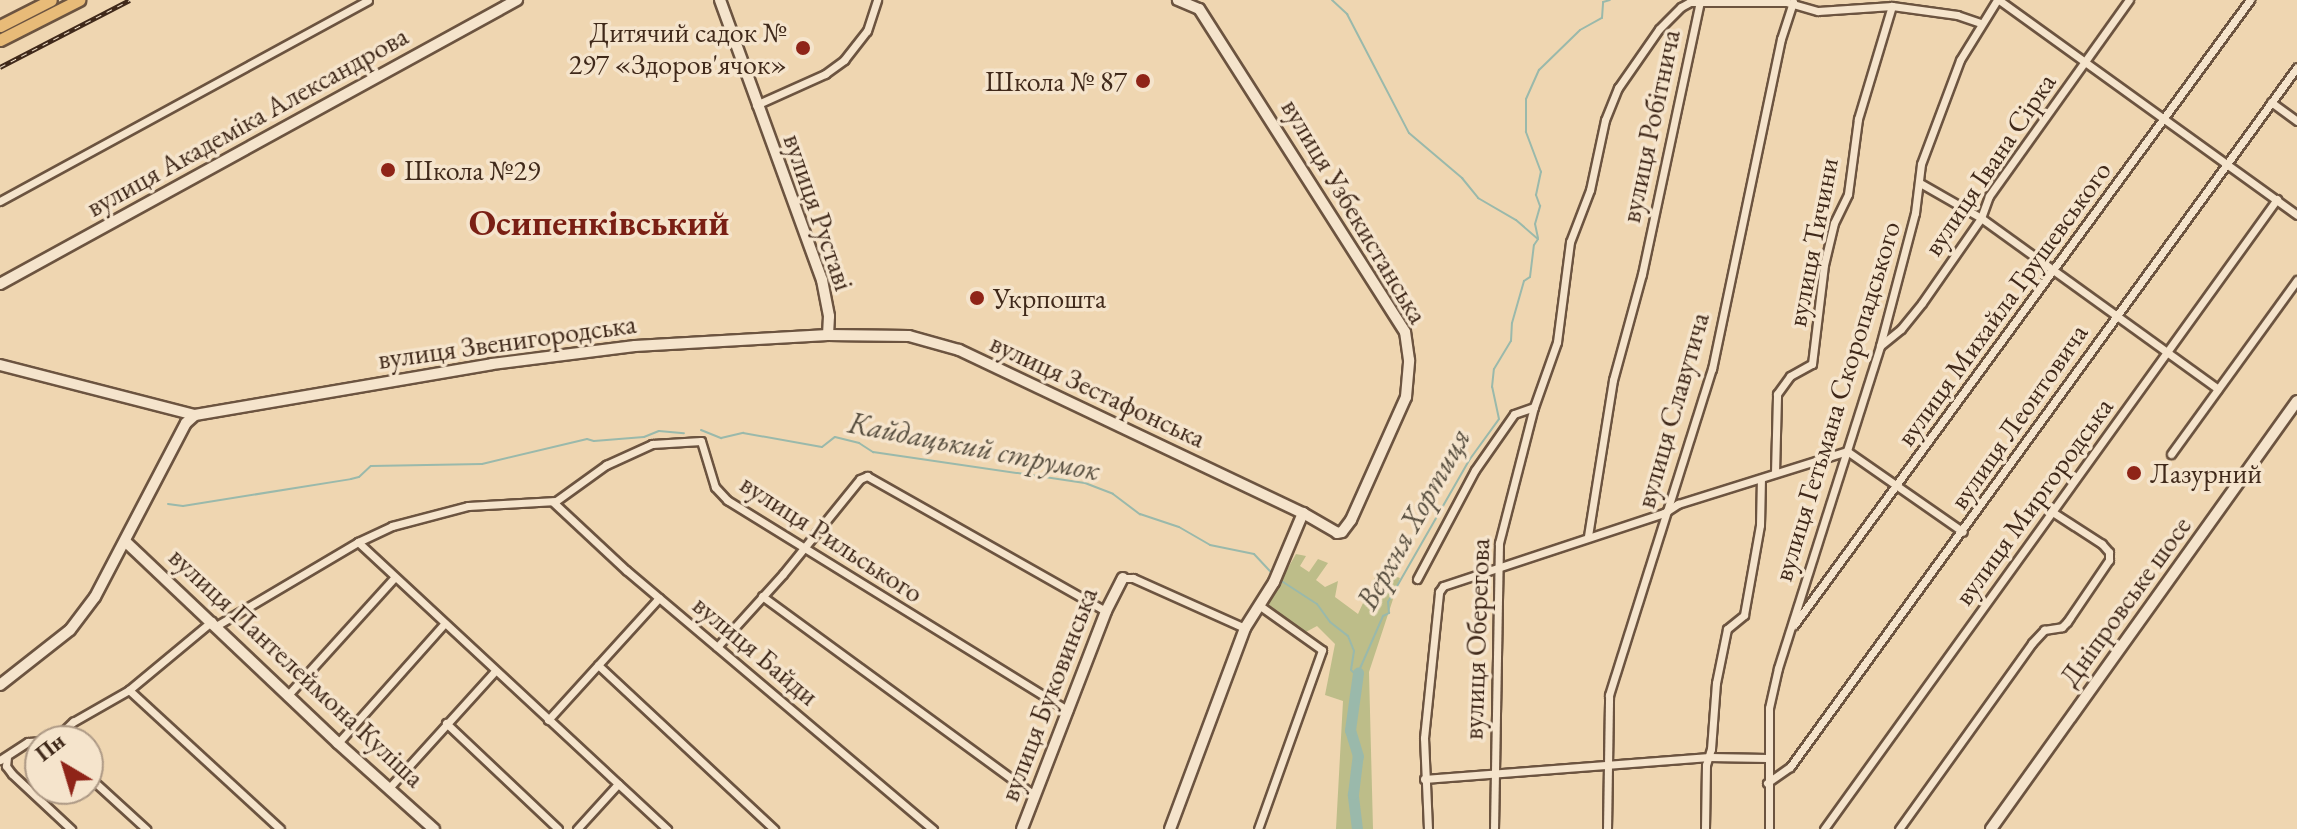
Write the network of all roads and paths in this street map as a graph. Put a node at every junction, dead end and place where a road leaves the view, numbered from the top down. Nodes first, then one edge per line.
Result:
1 (51, 0) edge
2 (79, 0) edge
3 (368, 0) edge
4 (517, 0) edge
5 (720, 0) edge
6 (877, 0) edge
7 (1178, 0) edge
8 (1998, 0) edge
9 (2129, 0) edge
10 (2250, 0) edge
11 (1700, 2) edge
12 (1793, 2) edge
13 (1892, 6) junction
14 (1980, 23) junction
15 (0, 26) edge
16 (0, 40) edge
17 (2085, 61) junction
18 (2297, 67) edge
19 (2271, 102) junction
20 (756, 105) junction
21 (2163, 117) junction
22 (2297, 121) edge
23 (2225, 163) junction
24 (1920, 183) junction
25 (2277, 199) junction
26 (0, 201) edge
27 (2297, 215) edge
28 (1981, 218) junction
29 (2053, 271) junction
30 (2297, 280) edge
31 (0, 284) edge
32 (2116, 317) junction
33 (828, 335) junction
34 (1880, 346) junction
35 (2166, 352) junction
36 (0, 365) edge
37 (2218, 389) junction
38 (2297, 401) edge
39 (1534, 407) junction
40 (195, 415) junction
41 (1847, 451) junction
42 (2171, 454) dead end
43 (1775, 473) junction
44 (1761, 479) junction
45 (1898, 487) junction
46 (553, 502) junction
47 (2051, 511) junction
48 (1303, 513) junction
49 (1664, 513) junction
50 (1963, 532) junction
51 (1337, 533) joint
52 (1588, 536) junction
53 (126, 542) junction
54 (358, 542) junction
55 (802, 549) junction
56 (1497, 566) junction
57 (394, 578) junction
58 (1123, 578) joint
59 (1417, 579) dead end
60 (762, 596) junction
61 (659, 598) junction
62 (1260, 606) junction
63 (1106, 611) junction
64 (214, 624) junction
65 (443, 625) junction
66 (1245, 628) junction
67 (1790, 630) junction
68 (717, 647) junction
69 (598, 665) junction
70 (495, 671) junction
71 (0, 685) edge
72 (129, 690) junction
73 (287, 696) junction
74 (1068, 711) junction
75 (548, 720) junction
76 (446, 723) junction
77 (70, 725) edge
78 (338, 743) junction
79 (24, 745) edge
80 (1709, 757) junction
81 (4, 758) edge
82 (1767, 758) junction
83 (1607, 767) junction
84 (1495, 773) junction
85 (1424, 779) junction
86 (1767, 783) junction
87 (618, 784) junction
88 (389, 788) junction
89 (104, 791) edge
90 (1035, 796) junction
91 (71, 829) edge
92 (146, 829) edge
93 (280, 829) edge
94 (434, 829) edge
95 (558, 829) edge
96 (577, 829) edge
97 (667, 829) edge
98 (774, 829) edge
99 (933, 829) edge
100 (1022, 829) edge
101 (1170, 829) edge
102 (1258, 829) edge
103 (1428, 829) edge
104 (1494, 829) edge
105 (1607, 829) edge
106 (1705, 829) edge
107 (1769, 829) edge
108 (1824, 829) edge
109 (1899, 829) edge
110 (1991, 829) edge

1 - 15 main road
2 - 16 main road
3 - 26 street
4 - 31 street, вулиця Академіка Александрова
5 - 20 street, вулиця Руставі
6 - 20 street, вулиця Руставі
7 - 51 street, вулиця Узбекистанська
8 - 14 street, вулиця Гетьмана Скоропадського
8 - 17 street
9 - 17 street, вулиця Івана Сірка
10 - 21 street, вулиця Михайла Грушевського
11 - 12 street
11 - 39 street, вулиця Робітнича
11 - 52 street, вулиця Робітнича
12 - 13 street
12 - 49 street, вулиця Славутича
13 - 14 street
13 - 43 street, вулиця Тичини
14 - 24 street, вулиця Гетьмана Скоропадського
17 - 21 street
17 - 28 street, вулиця Івана Сірка
18 - 19 street, вулиця Леонтовича
19 - 22 street
19 - 23 street, вулиця Леонтовича
20 - 33 street, вулиця Руставі
21 - 23 street
21 - 29 street, вулиця Михайла Грушевського
23 - 25 street
23 - 32 street, вулиця Леонтовича
24 - 28 street
24 - 34 street, вулиця Гетьмана Скоропадського
25 - 27 street
25 - 35 street, вулиця Миргородська
28 - 29 street
28 - 34 street, вулиця Івана Сірка
29 - 32 street
29 - 45 street, вулиця Михайла Грушевського
30 - 37 street
32 - 35 street
32 - 50 street, вулиця Леонтовича
33 - 40 street, вулиця Звенигородська
33 - 48 street, вулиця Зестафонська
34 - 41 street, вулиця Гетьмана Скоропадського
35 - 37 street
35 - 47 street, вулиця Миргородська
36 - 40 street, вулиця Звенигородська
37 - 42 street
38 - 110 street, Дніпровське шосе
39 - 56 street, вулиця Оберегова
39 - 59 street
40 - 53 street
41 - 43 street
41 - 45 street
41 - 67 street, вулиця Гетьмана Скоропадського
43 - 44 street
44 - 49 street
44 - 80 street
45 - 50 street
45 - 67 street, вулиця Михайла Грушевського
46 - 54 street
46 - 55 street, вулиця Рильського
46 - 61 street, вулиця Байди
47 - 108 street, вулиця Миргородська
47 - 109 street
48 - 51 street, вулиця Зестафонська
48 - 62 street
49 - 52 street
49 - 83 street, вулиця Славутича
50 - 86 street, вулиця Леонтовича
52 - 56 street
53 - 64 street, вулиця Пантелеймона Куліша
53 - 71 street
54 - 57 street
54 - 64 street
55 - 60 street
55 - 63 street
55 - 74 street, вулиця Рильського
56 - 84 street, вулиця Оберегова
56 - 85 street
57 - 65 street
57 - 73 street
58 - 63 street, вулиця Буковинська
58 - 66 street
60 - 68 street
60 - 90 street
61 - 68 street, вулиця Байди
61 - 69 street
62 - 66 street
62 - 102 street
63 - 74 street, вулиця Буковинська
64 - 72 street
64 - 73 street, вулиця Пантелеймона Куліша
65 - 70 street
65 - 78 street
66 - 101 street
67 - 82 street, вулиця Гетьмана Скоропадського
68 - 99 street, вулиця Байди
69 - 75 street
69 - 98 street
70 - 75 street
70 - 76 street
72 - 77 street
72 - 93 street
73 - 78 street, вулиця Пантелеймона Куліша
74 - 90 street, вулиця Буковинська
75 - 87 street
76 - 88 street
76 - 95 street
78 - 88 street, вулиця Пантелеймона Куліша
79 - 81 street
80 - 82 street
80 - 83 street
80 - 106 street
81 - 91 street
82 - 86 street, вулиця Гетьмана Скоропадського
83 - 84 street
83 - 105 street, вулиця Славутича
84 - 85 street
84 - 104 street, вулиця Оберегова
85 - 103 street
86 - 107 street, вулиця Гетьмана Скоропадського
87 - 96 street
87 - 97 street
88 - 94 street, вулиця Пантелеймона Куліша
89 - 92 street
90 - 100 street, вулиця Буковинська

